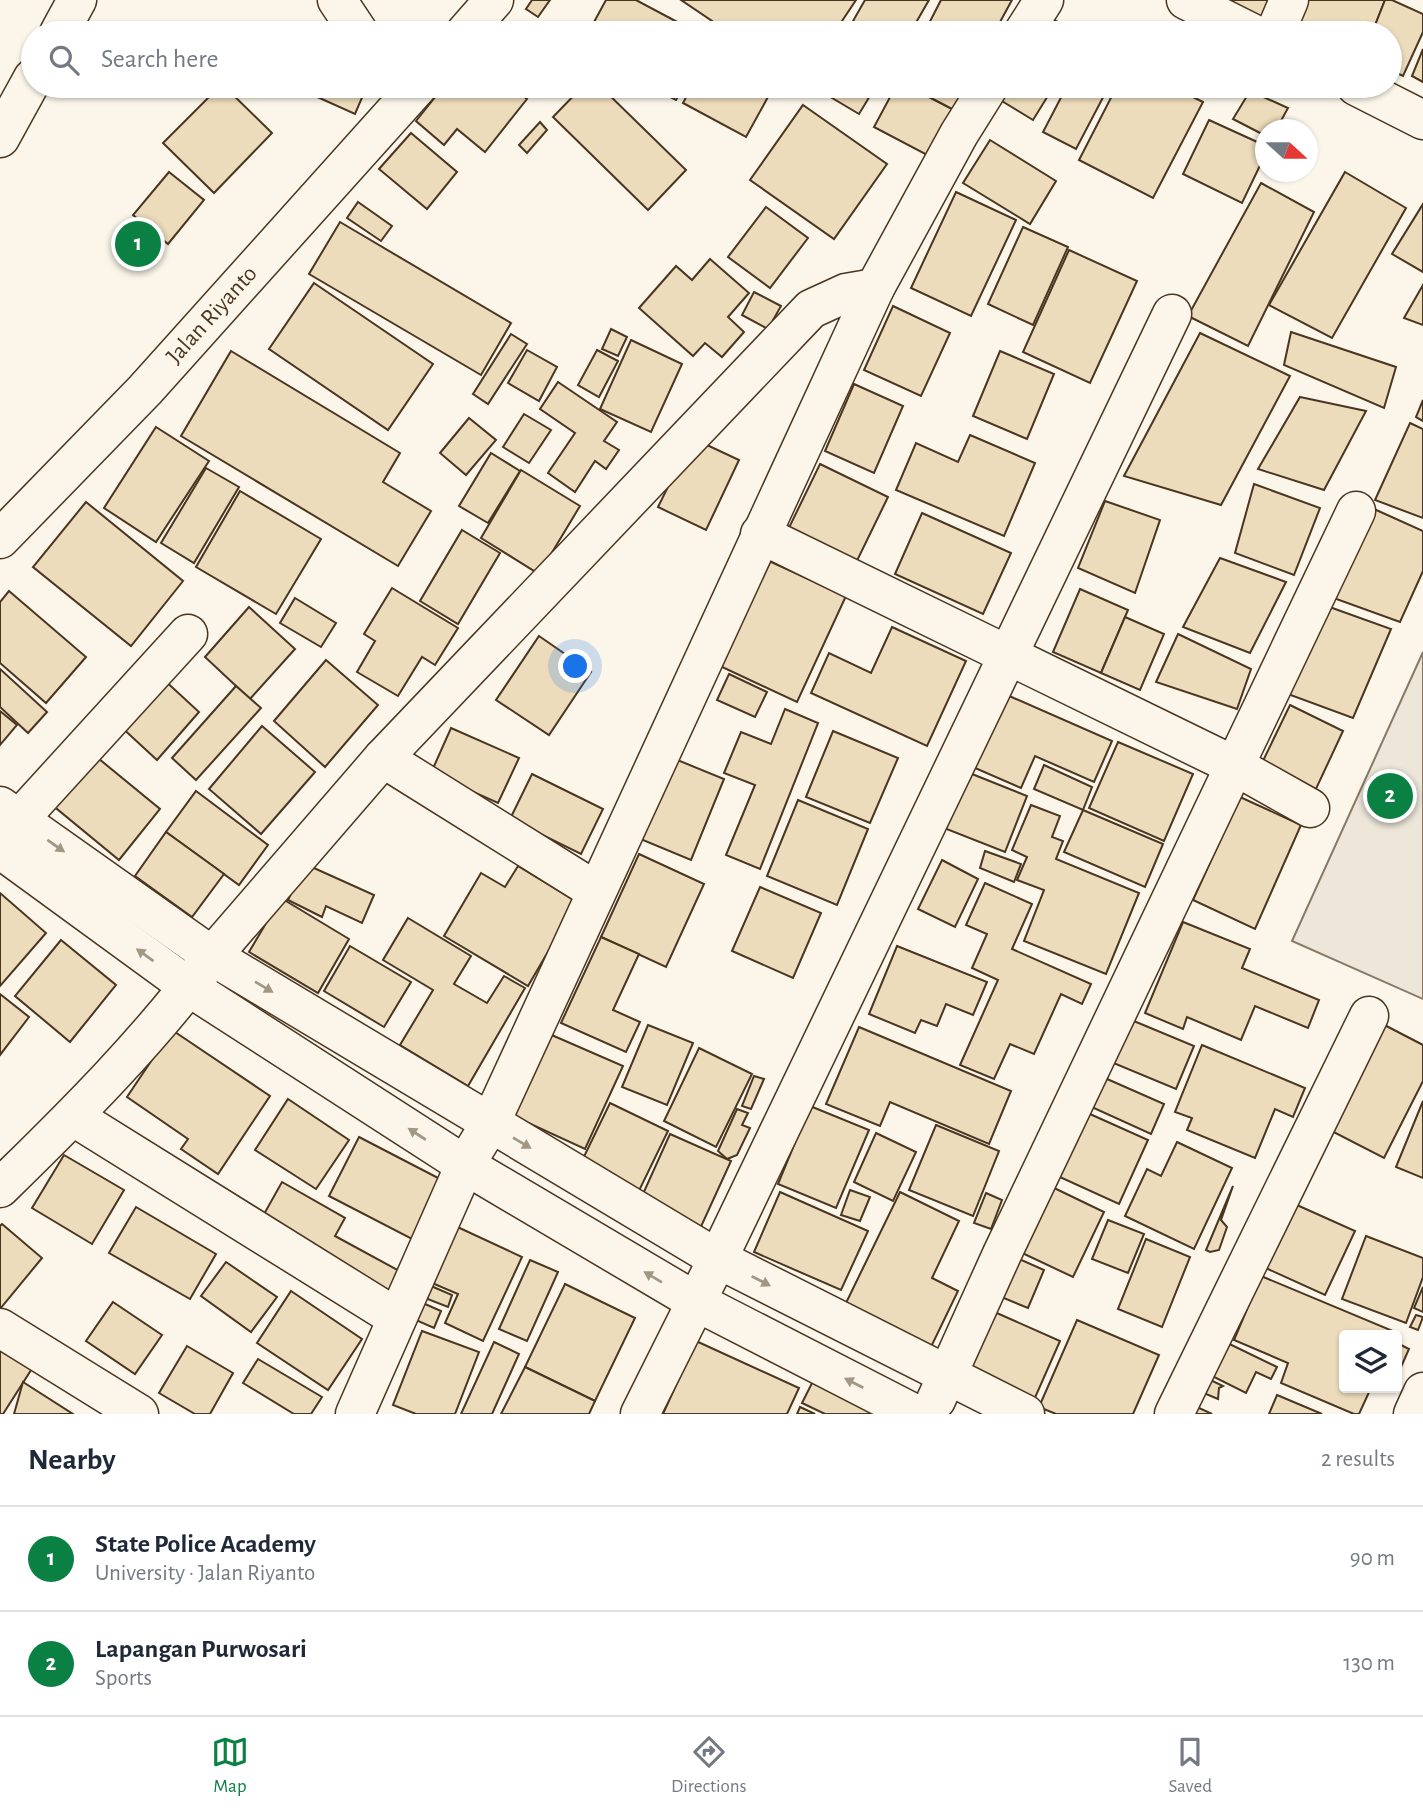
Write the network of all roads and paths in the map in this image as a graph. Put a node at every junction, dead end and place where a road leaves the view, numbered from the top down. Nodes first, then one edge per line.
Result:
1 (77, 0) edge
2 (337, 0) edge
3 (494, 0) edge
4 (1044, 0) edge
5 (1186, 0) edge
6 (1289, 0) edge
7 (65, 21) edge
8 (351, 21) edge
9 (476, 21) edge
10 (1031, 21) edge
11 (1228, 21) edge
12 (1280, 21) edge
13 (22, 98) edge
14 (400, 98) edge
15 (982, 98) edge
16 (1380, 98) edge
17 (1423, 120) edge
18 (0, 138) edge
19 (875, 288) junction
20 (1172, 314) dead end
21 (1356, 511) dead end
22 (760, 534) junction
23 (0, 539) edge
24 (188, 634) dead end
25 (1007, 656) junction
26 (383, 758) junction
27 (1235, 766) junction
28 (1310, 808) dead end
29 (5, 829) edge
30 (596, 891) junction
31 (212, 956) junction
32 (189, 987) junction
33 (1368, 1016) dead end
34 (74, 1116) junction
35 (490, 1124) junction
36 (465, 1165) junction
37 (0, 1188) edge
38 (718, 1259) junction
39 (695, 1301) junction
40 (397, 1318) junction
41 (0, 1328) edge
42 (947, 1376) junction
43 (1423, 1392) edge
44 (139, 1414) edge
45 (355, 1414) edge
46 (640, 1414) edge
47 (915, 1414) edge
48 (928, 1414) edge
49 (1025, 1414) edge
50 (1174, 1414) edge
51 (1413, 1414) edge

1 - 7 street
2 - 8 street
3 - 9 street
4 - 10 street
5 - 11 street
6 - 12 street
13 - 18 street
14 - 23 street, Jalan Riyanto
15 - 19 street
16 - 17 street
19 - 22 street
19 - 26 street
20 - 25 street
21 - 27 street
22 - 25 street
22 - 30 street
24 - 29 street
25 - 27 street
25 - 38 street
26 - 30 street
26 - 31 street
27 - 28 street
27 - 42 street
29 -> 31 street
32 -> 29 street
30 - 35 street
31 - 32 street
31 -> 35 street
32 - 34 street
36 -> 32 street
33 - 50 street
34 - 37 street
34 - 40 street
35 - 36 street
35 -> 38 street
39 -> 36 street
36 - 40 street
38 - 39 street
38 -> 42 street
39 - 46 street
47 -> 39 street
40 - 45 street
41 - 44 street
42 - 48 street
42 - 49 street
43 - 51 street

